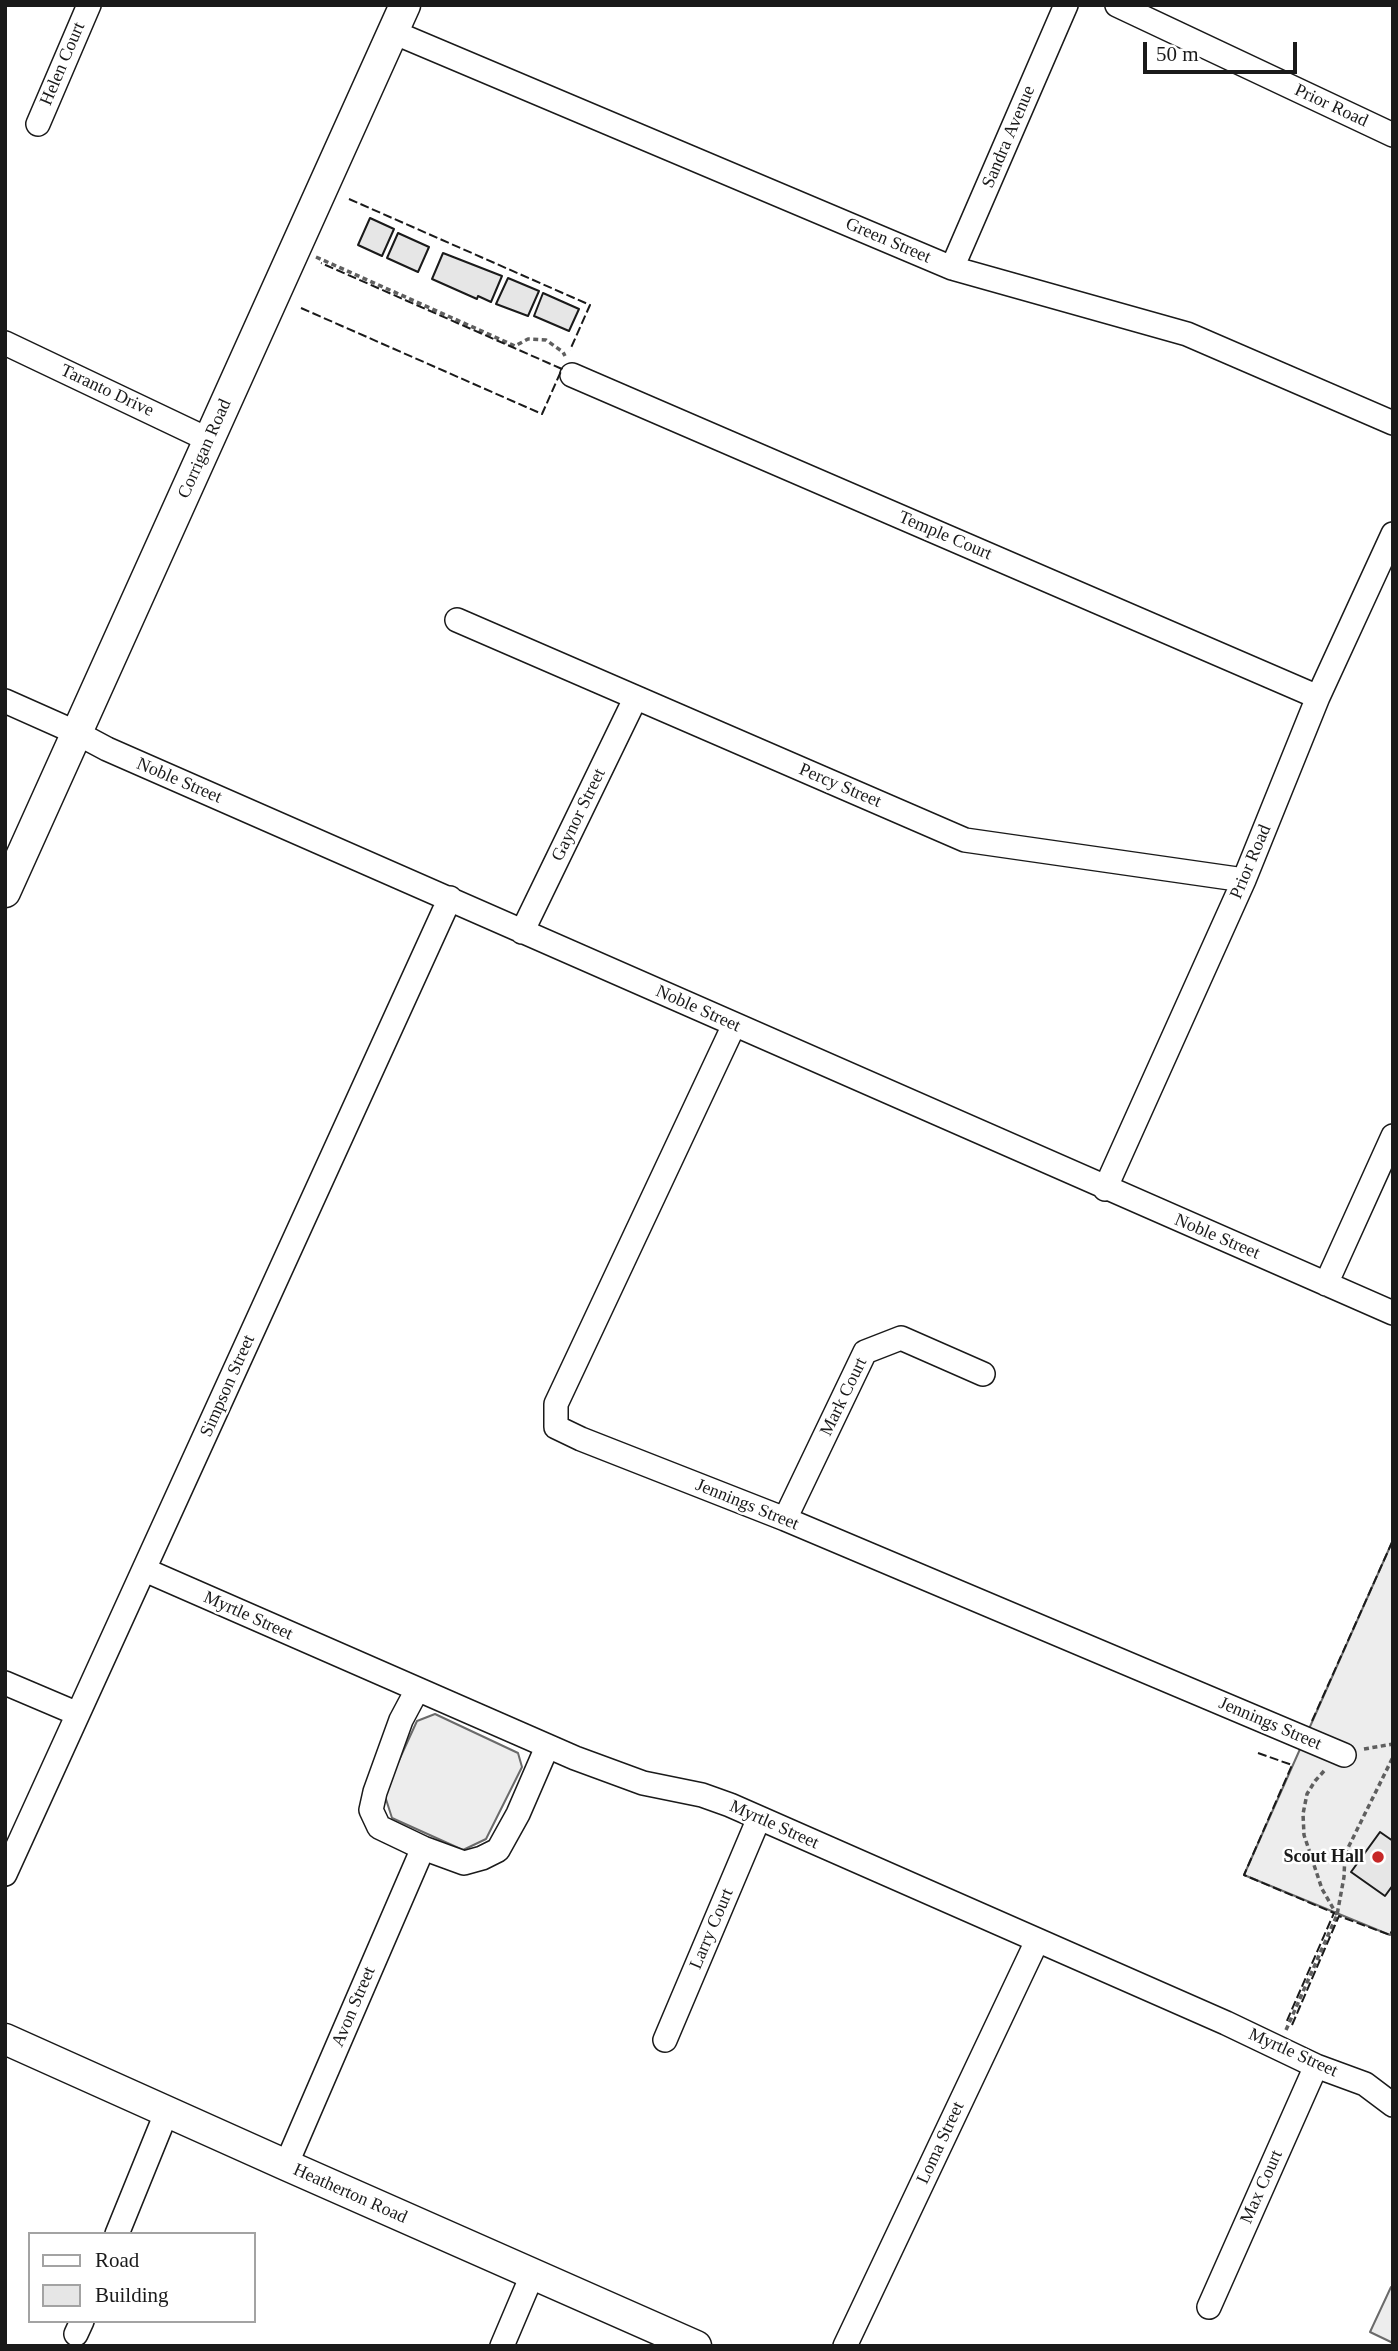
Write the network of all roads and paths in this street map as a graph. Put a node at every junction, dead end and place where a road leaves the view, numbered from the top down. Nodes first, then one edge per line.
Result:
1 (89, 5) edge
2 (405, 5) edge
3 (1066, 5) edge
4 (1117, 5) edge
5 (393, 32) junction
6 (38, 124) dead end
7 (1393, 135) edge
8 (295, 248) junction
9 (952, 268) junction
10 (5, 343) edge
11 (572, 375) joint
12 (1393, 423) edge
13 (209, 440) junction
14 (1393, 534) edge
15 (457, 620) dead end
16 (1318, 697) junction
17 (635, 698) junction
18 (5, 701) edge
19 (77, 733) junction
20 (1244, 880) junction
21 (5, 892) edge
22 (450, 898) junction
23 (522, 932) junction
24 (734, 1025) junction
25 (1393, 1136) edge
26 (1105, 1189) junction
27 (1326, 1284) junction
28 (1393, 1313) edge
29 (983, 1374) dead end
30 (785, 1519) junction
31 (145, 1570) junction
32 (5, 1683) edge
33 (417, 1690) junction
34 (78, 1714) junction
35 (1393, 1744) edge
36 (547, 1747) junction
37 (1344, 1755) junction
38 (1393, 1757) edge
39 (758, 1818) junction
40 (423, 1848) junction
41 (5, 1874) edge
42 (1337, 1915) junction
43 (1037, 1941) junction
44 (5, 2039) edge
45 (665, 2040) dead end
46 (1279, 2047) junction
47 (1316, 2066) junction
48 (1393, 2105) edge
49 (167, 2111) junction
50 (286, 2165) junction
51 (118, 2232) edge
52 (533, 2273) junction
53 (1209, 2307) dead end
54 (502, 2346) edge
55 (696, 2346) edge
56 (845, 2346) edge

1 - 6 street, Helen Court
2 - 5 main road, Corrigan Road
3 - 9 street, Sandra Avenue
4 - 7 street, Prior Road
5 - 8 main road, Corrigan Road
5 - 9 street, Green Street
8 - 11 path
8 - 13 main road, Corrigan Road
9 - 12 street, Green Street
10 - 13 street, Taranto Drive
11 - 16 street, Temple Court
13 - 19 main road, Corrigan Road
14 - 16 street, Prior Road
15 - 17 street, Percy Street
16 - 20 street, Prior Road
17 - 20 street, Percy Street
17 - 23 street, Gaynor Street
18 - 19 street, Noble Street
19 - 21 main road, Corrigan Road
19 - 22 street, Noble Street
20 - 26 street, Prior Road
22 - 23 street, Noble Street
22 - 31 street, Simpson Street
23 - 24 street, Noble Street
24 - 26 street, Noble Street
24 - 30 street, Jennings Street
25 - 27 street
26 - 27 street, Noble Street
27 - 28 street, Noble Street
29 - 30 street, Mark Court
30 - 37 street, Jennings Street
31 - 33 street, Myrtle Street
31 - 34 street, Simpson Street
32 - 34 street
33 - 36 street, Myrtle Street
33 - 40 street
34 - 41 street, Simpson Street
35 - 37 path
36 - 39 street, Myrtle Street
36 - 40 street
37 - 42 path
38 - 42 path
39 - 43 street, Myrtle Street
39 - 45 street, Larry Court
40 - 50 street, Avon Street
42 - 46 path
43 - 46 street, Myrtle Street
43 - 56 street, Loma Street
44 - 49 main road, Heatherton Road
46 - 47 street, Myrtle Street
47 - 48 street, Myrtle Street
47 - 53 street, Max Court
49 - 50 main road, Heatherton Road
49 - 51 street
50 - 52 main road, Heatherton Road
52 - 54 street
52 - 55 main road, Heatherton Road

